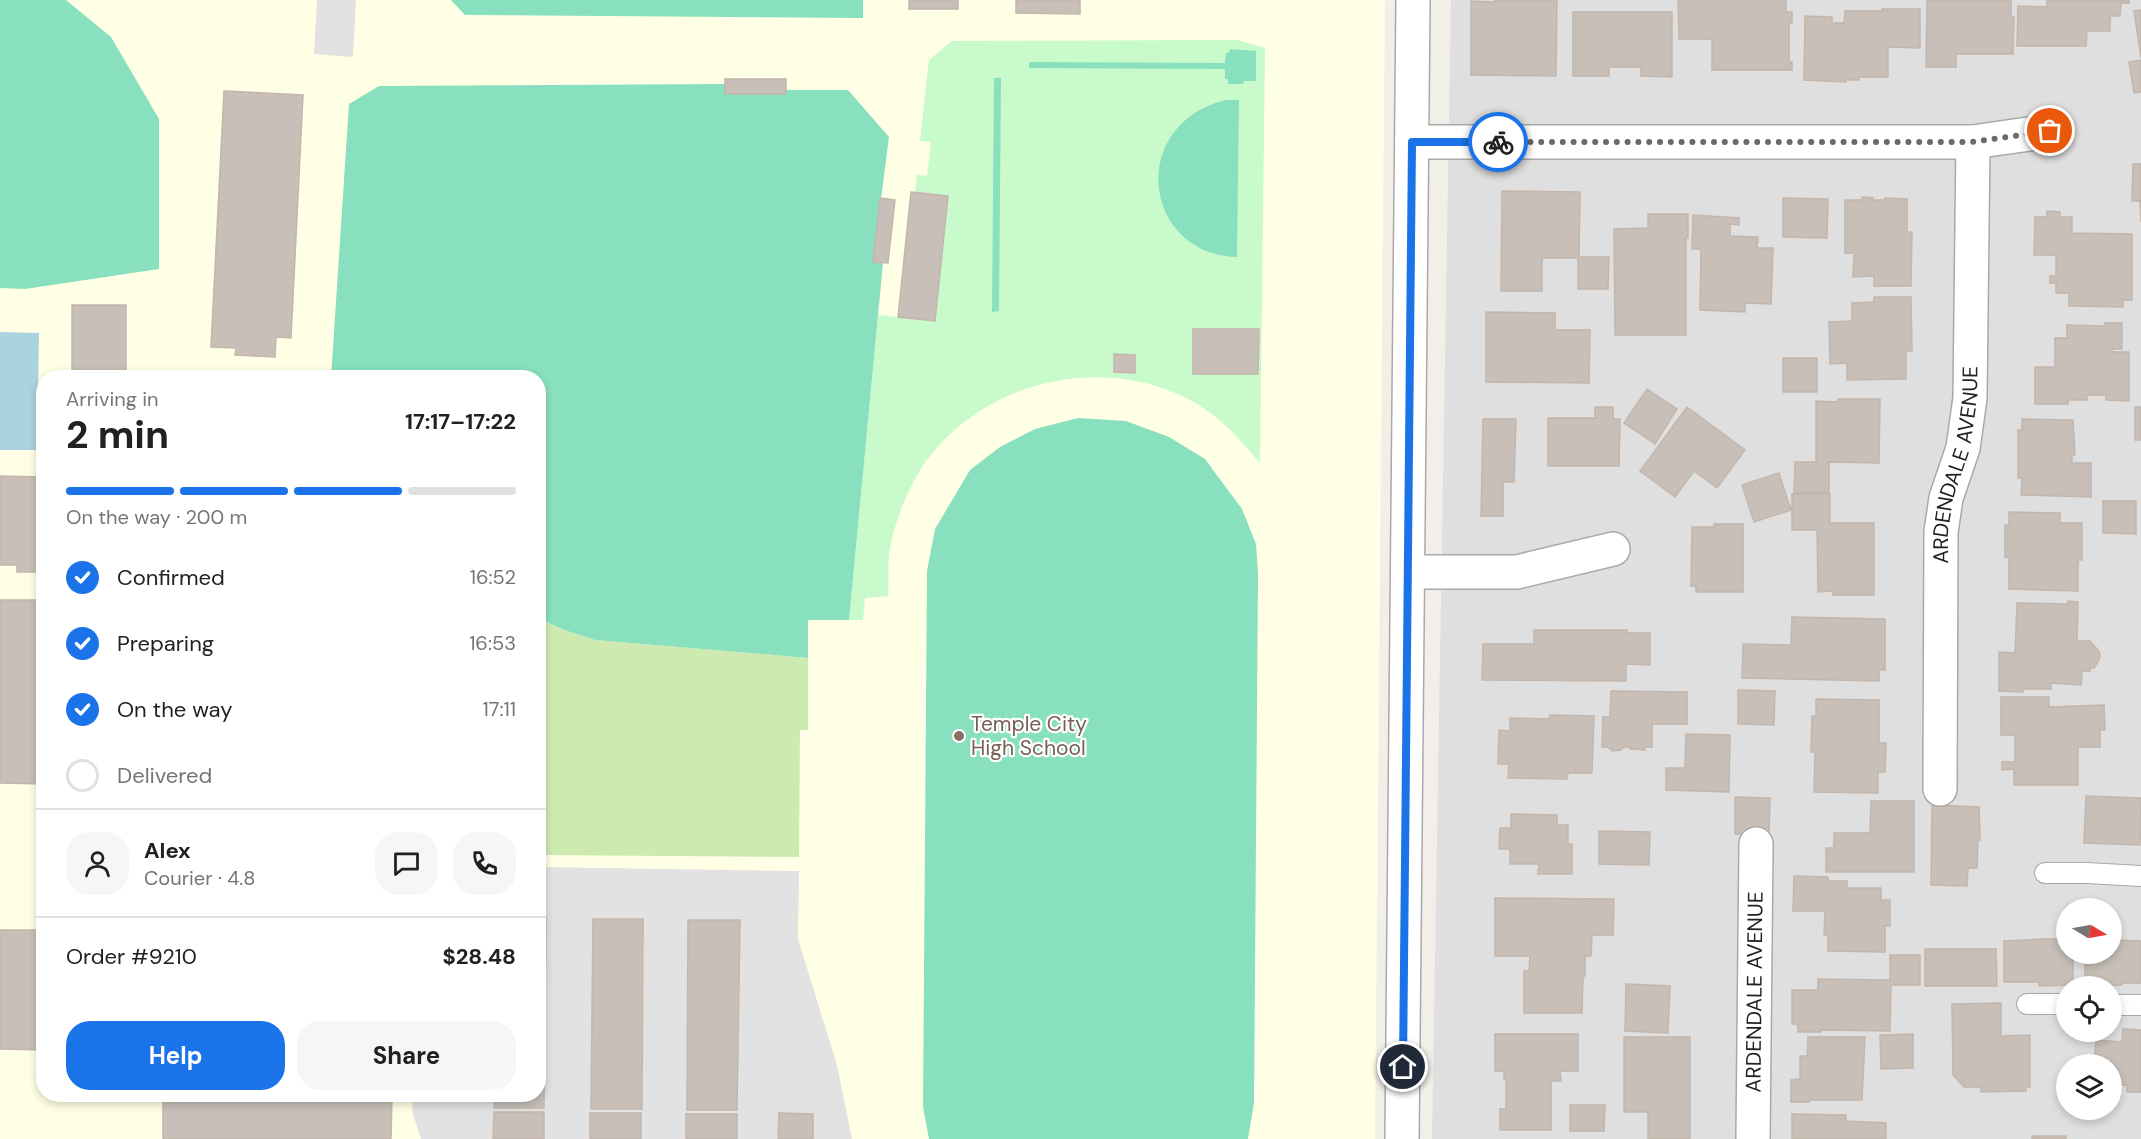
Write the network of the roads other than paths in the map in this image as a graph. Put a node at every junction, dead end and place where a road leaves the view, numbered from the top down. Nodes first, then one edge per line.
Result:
1 (1413, 0) edge
2 (2050, 131) dead end
3 (1412, 142) junction
4 (1972, 142) junction
5 (1613, 549) dead end
6 (1408, 572) junction
7 (1940, 789) dead end
8 (1756, 844) dead end
9 (2045, 873) dead end
10 (2141, 876) edge
11 (2027, 1004) dead end
12 (2056, 1004) edge
13 (2122, 1005) edge
14 (2141, 1005) edge
15 (1402, 1139) edge
16 (1753, 1139) edge

1 - 3 street
2 - 4 street
3 - 4 street
3 - 6 street
4 - 7 street, ARDENDALE AVENUE
5 - 6 street
6 - 15 street
8 - 16 street, ARDENDALE AVENUE
9 - 10 lane
11 - 12 lane
13 - 14 lane

